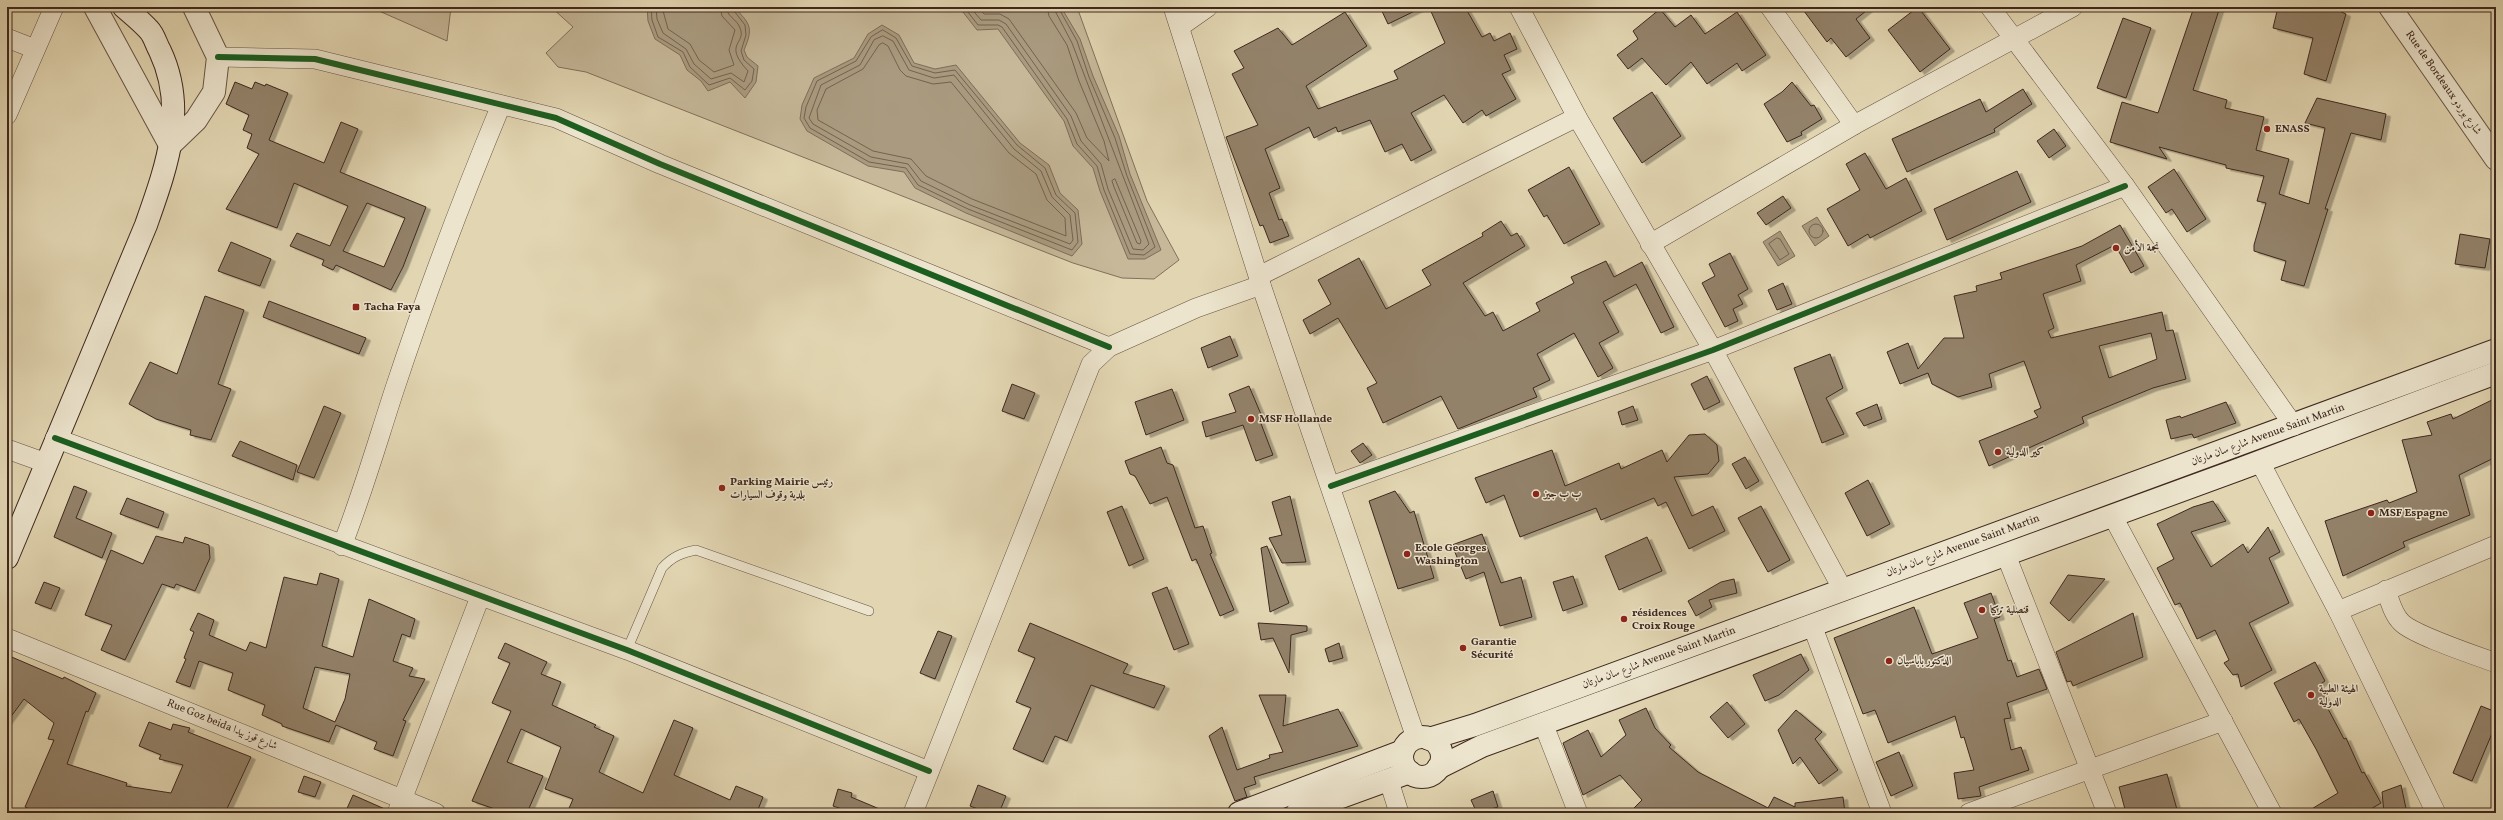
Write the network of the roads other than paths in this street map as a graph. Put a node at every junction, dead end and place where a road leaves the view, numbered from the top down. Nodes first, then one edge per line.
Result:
1 (54, 7) edge
2 (95, 7) edge
3 (124, 7) edge
4 (148, 7) edge
5 (194, 7) edge
6 (1173, 7) edge
7 (1208, 7) edge
8 (1520, 7) edge
9 (1770, 7) edge
10 (1990, 7) edge
11 (2072, 7) edge
12 (2390, 7) edge
13 (1181, 26) junction
14 (150, 30) junction
15 (7, 38) edge
16 (2013, 39) junction
17 (35, 49) junction
18 (218, 57) junction
19 (501, 105) junction
20 (7, 115) edge
21 (1577, 117) junction
22 (1854, 125) junction
23 (170, 145) junction
24 (2496, 159) edge
25 (2125, 186) junction
26 (1650, 244) junction
27 (1260, 280) junction
28 (1109, 347) junction
29 (1713, 350) junction
30 (2496, 350) edge
31 (2496, 373) edge
32 (2294, 426) junction
33 (55, 438) junction
34 (7, 449) edge
35 (46, 462) junction
36 (2260, 462) junction
37 (1331, 486) junction
38 (2112, 515) junction
39 (2496, 545) edge
40 (342, 546) junction
41 (2006, 555) junction
42 (7, 558) edge
43 (1843, 590) junction
44 (2386, 590) junction
45 (480, 596) junction
46 (870, 611) dead end
47 (2338, 611) junction
48 (1812, 625) junction
49 (7, 638) edge
50 (626, 650) junction
51 (2496, 663) edge
52 (2223, 721) junction
53 (1543, 723) junction
54 (1416, 742) junction
55 (1438, 768) junction
56 (2090, 768) junction
57 (929, 771) junction
58 (1410, 772) junction
59 (1389, 782) junction
60 (400, 806) edge
61 (436, 813) edge
62 (913, 813) edge
63 (1239, 813) edge
64 (1297, 813) edge
65 (1400, 813) edge
66 (1578, 813) edge
67 (1882, 813) edge
68 (1969, 813) edge
69 (2107, 813) edge
70 (2272, 813) edge
71 (2436, 813) edge

1 - 17 street
2 - 23 main road
3 - 14 main road
4 - 14 main road
5 - 18 main road
6 - 13 street
7 - 13 street
8 - 21 street
9 - 22 street
10 - 16 street
11 - 16 street
12 - 24 main road, Rue de Bordeaux شارع بوردو
13 - 27 street
14 - 23 main road
15 - 17 street
16 - 22 street
16 - 25 street
17 - 20 street
18 - 19 street
18 - 23 main road
19 - 28 street
19 - 40 street
21 - 26 street
21 - 27 street
22 - 26 street
23 - 33 main road
25 - 29 street
25 - 32 street
26 - 29 street
27 - 28 street
27 - 37 street
28 - 57 street
29 - 37 street
29 - 43 street
30 - 32 main road, شارع سان مارتان Avenue Saint Martin
31 - 36 main road, شارع سان مارتان Avenue Saint Martin
32 - 43 main road, شارع سان مارتان Avenue Saint Martin
33 - 35 main road
33 - 40 street
34 - 35 street
35 - 42 main road
36 - 38 main road, شارع سان مارتان Avenue Saint Martin
36 - 47 street
37 - 54 street
38 - 41 main road, شارع سان مارتان Avenue Saint Martin
38 - 52 street
39 - 44 street
40 - 45 street
41 - 48 main road, شارع سان مارتان Avenue Saint Martin
41 - 56 street
43 - 54 main road, شارع سان مارتان Avenue Saint Martin
44 - 47 street
44 - 51 street
45 - 50 street
45 - 60 street
46 - 50 lane
47 - 71 street
48 - 53 main road, شارع سان مارتان Avenue Saint Martin
48 - 67 street
49 - 60 street, Rue Goz beida شارع قوز بيدا
50 - 57 street
52 - 56 street
52 - 70 street
53 - 55 main road, شارع سان مارتان Avenue Saint Martin
53 - 66 street
54 - 55 main road
54 - 58 main road
54 - 63 main road, شارع سان مارتان Avenue Saint Martin
55 - 58 main road
56 - 68 street
56 - 69 street
57 - 62 street
58 - 59 main road
59 - 64 main road
59 - 65 street
60 - 61 street, Rue Goz beida شارع قوز بيدا

